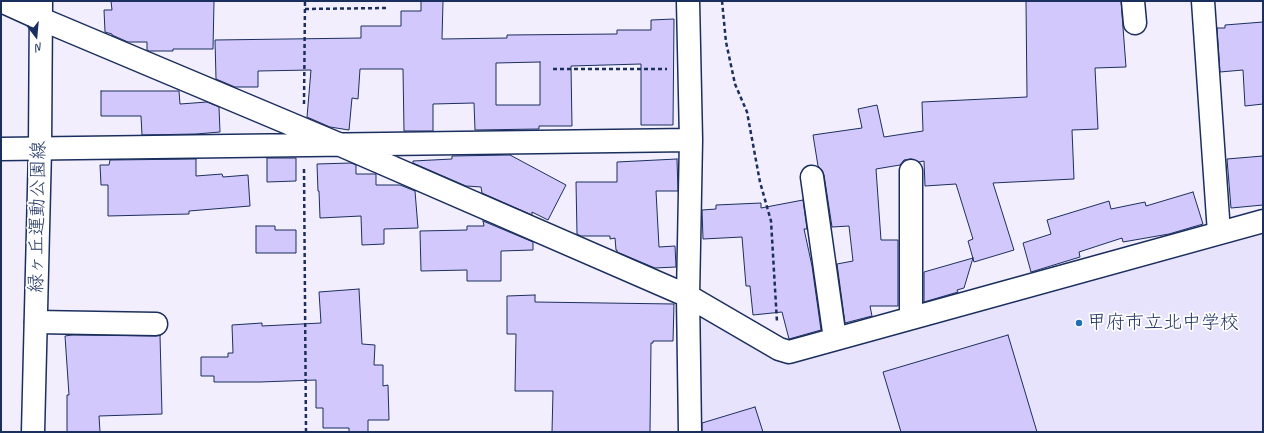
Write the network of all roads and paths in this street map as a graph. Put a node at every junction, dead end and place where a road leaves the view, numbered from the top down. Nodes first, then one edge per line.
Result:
1 (1, 1) edge
2 (305, 1) edge
3 (688, 1) edge
4 (722, 1) edge
5 (1133, 1) edge
6 (1203, 1) edge
7 (389, 8) dead end
8 (305, 9) junction
9 (41, 10) edge
10 (1136, 23) dead end
11 (553, 69) dead end
12 (689, 69) junction
13 (304, 138) junction
14 (691, 140) junction
15 (343, 146) junction
16 (1, 149) edge
17 (40, 149) junction
18 (911, 171) dead end
19 (812, 177) dead end
20 (1263, 220) edge
21 (1219, 233) junction
22 (688, 296) junction
23 (911, 318) junction
24 (36, 322) junction
25 (156, 324) dead end
26 (834, 339) junction
27 (779, 349) junction
28 (33, 432) edge
29 (306, 432) edge
30 (690, 432) edge

1 - 9 street
2 - 8 path
3 - 12 street
4 - 27 path
5 - 10 street
6 - 21 street
7 - 8 path
8 - 13 path
9 - 13 street
9 - 17 street, 緑ヶ丘運動公園線
11 - 12 path
12 - 14 street
13 - 15 street
13 - 17 street
13 - 29 path
14 - 15 street
14 - 22 street
15 - 22 street
16 - 17 street
17 - 24 street, 緑ヶ丘運動公園線
18 - 23 street
19 - 26 street
20 - 21 street
21 - 23 street
22 - 27 street
22 - 30 street
23 - 26 street
24 - 25 street
24 - 28 street, 緑ヶ丘運動公園線
26 - 27 street

